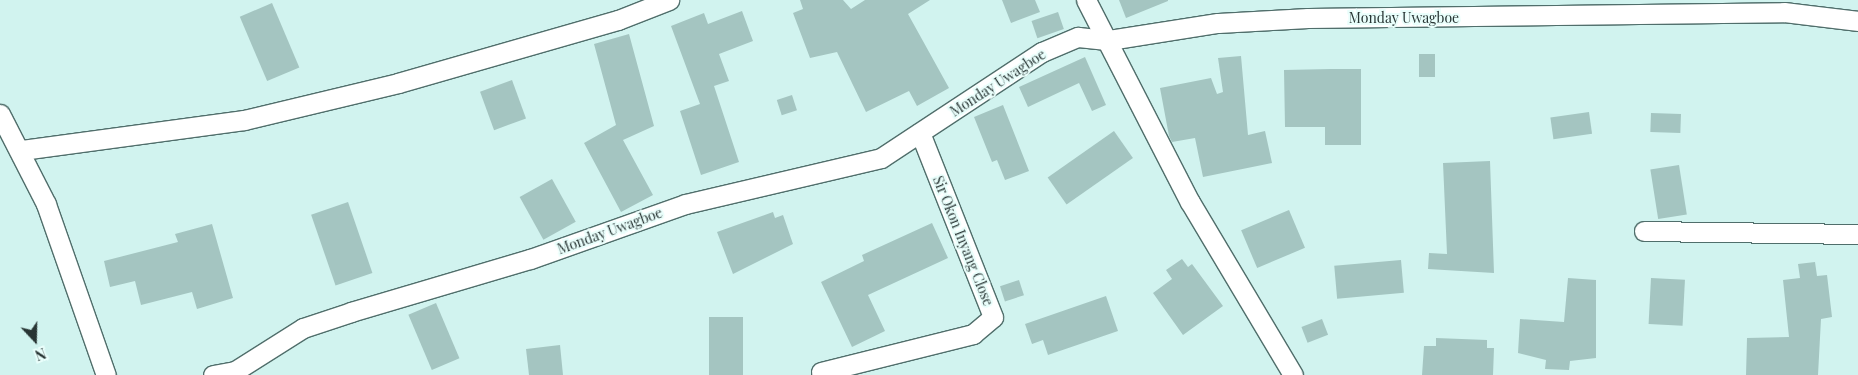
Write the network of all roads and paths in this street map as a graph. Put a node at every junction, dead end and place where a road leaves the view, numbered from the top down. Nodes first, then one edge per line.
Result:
1 (669, 0) edge
2 (1086, 0) edge
3 (1858, 21) edge
4 (1109, 40) junction
5 (0, 114) edge
6 (920, 133) junction
7 (22, 150) junction
8 (1644, 231) dead end
9 (1858, 234) edge
10 (821, 372) dead end
11 (106, 375) edge
12 (213, 375) edge
13 (1293, 375) edge

1 - 7 street
2 - 4 street
3 - 4 street, Monday Uwagboe
4 - 6 street, Monday Uwagboe
4 - 13 street
5 - 7 street
6 - 10 street, Sir Okon Inyang Close
6 - 12 street, Monday Uwagboe
7 - 11 street
8 - 9 street

